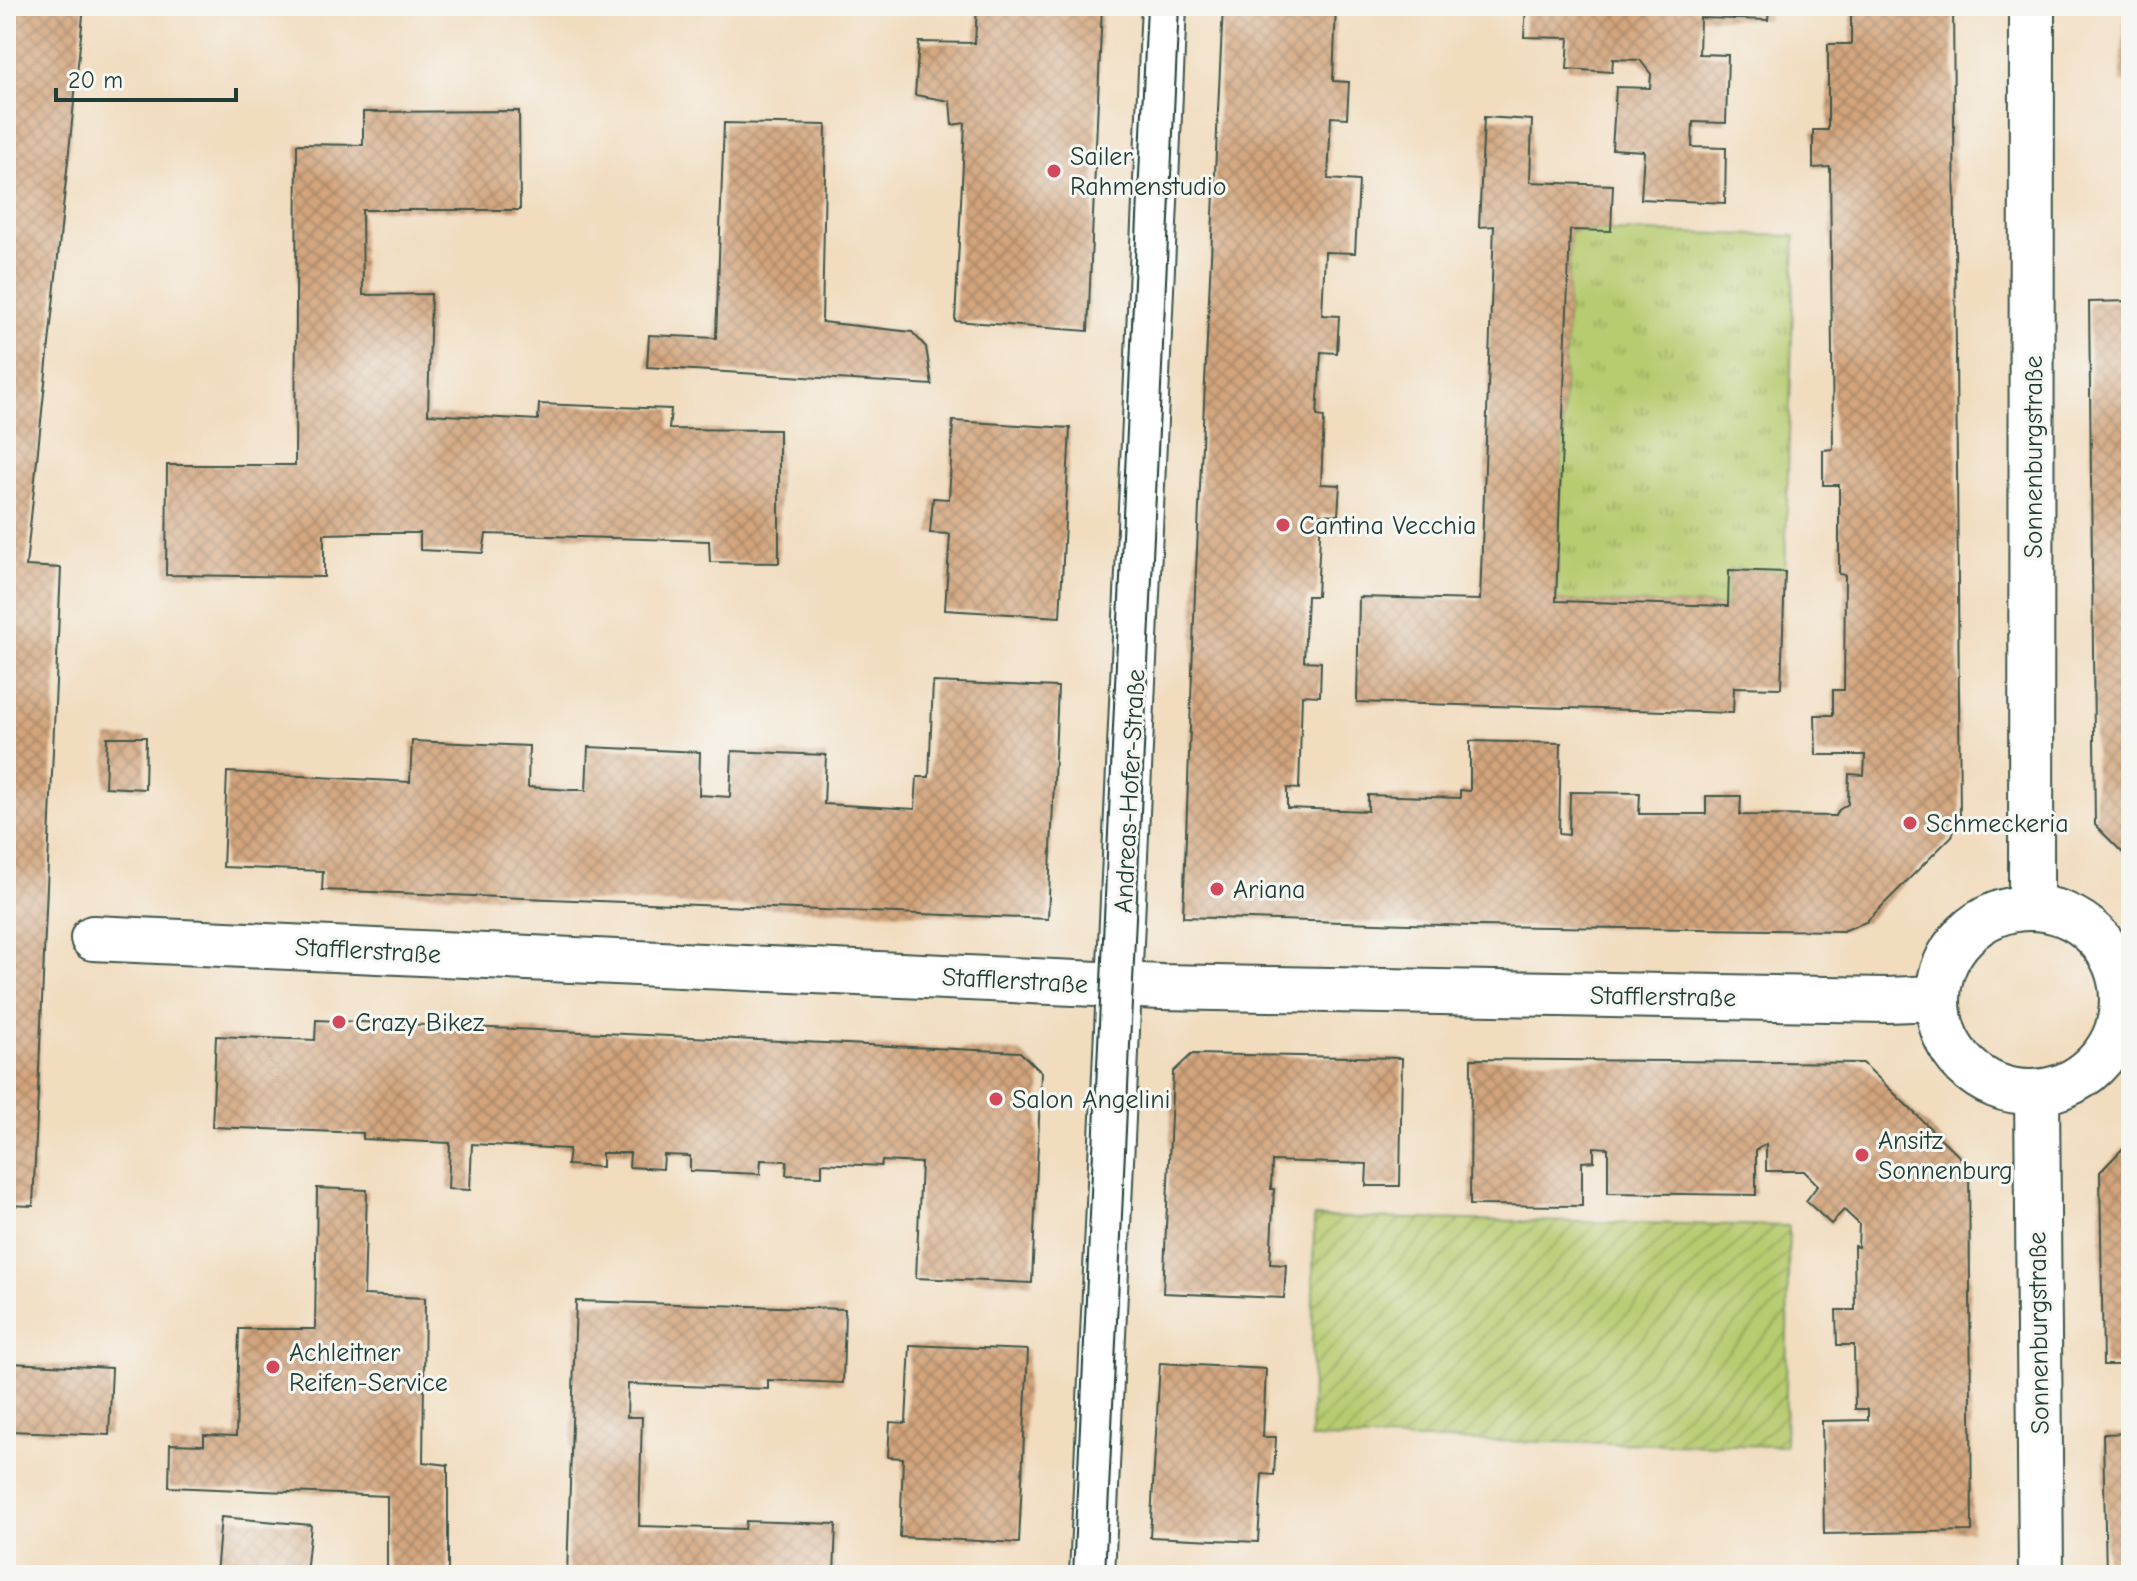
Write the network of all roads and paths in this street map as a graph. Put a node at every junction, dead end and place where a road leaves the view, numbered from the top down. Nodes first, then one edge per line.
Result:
1 (1164, 6) edge
2 (2032, 6) edge
3 (2031, 908) junction
4 (93, 938) dead end
5 (1121, 984) junction
6 (1938, 998) junction
7 (2127, 998) edge
8 (2037, 1092) junction
9 (1092, 1575) edge
10 (2041, 1575) edge

1 - 5 street, Andreas-Hofer-Straße
2 - 3 street, Sonnenburgstraße
3 - 6 street
3 - 7 street
4 - 5 street, Stafflerstraße
5 - 6 street, Stafflerstraße
5 - 9 street, Andreas-Hofer-Straße
6 - 8 street
7 - 8 street
8 - 10 street, Sonnenburgstraße

